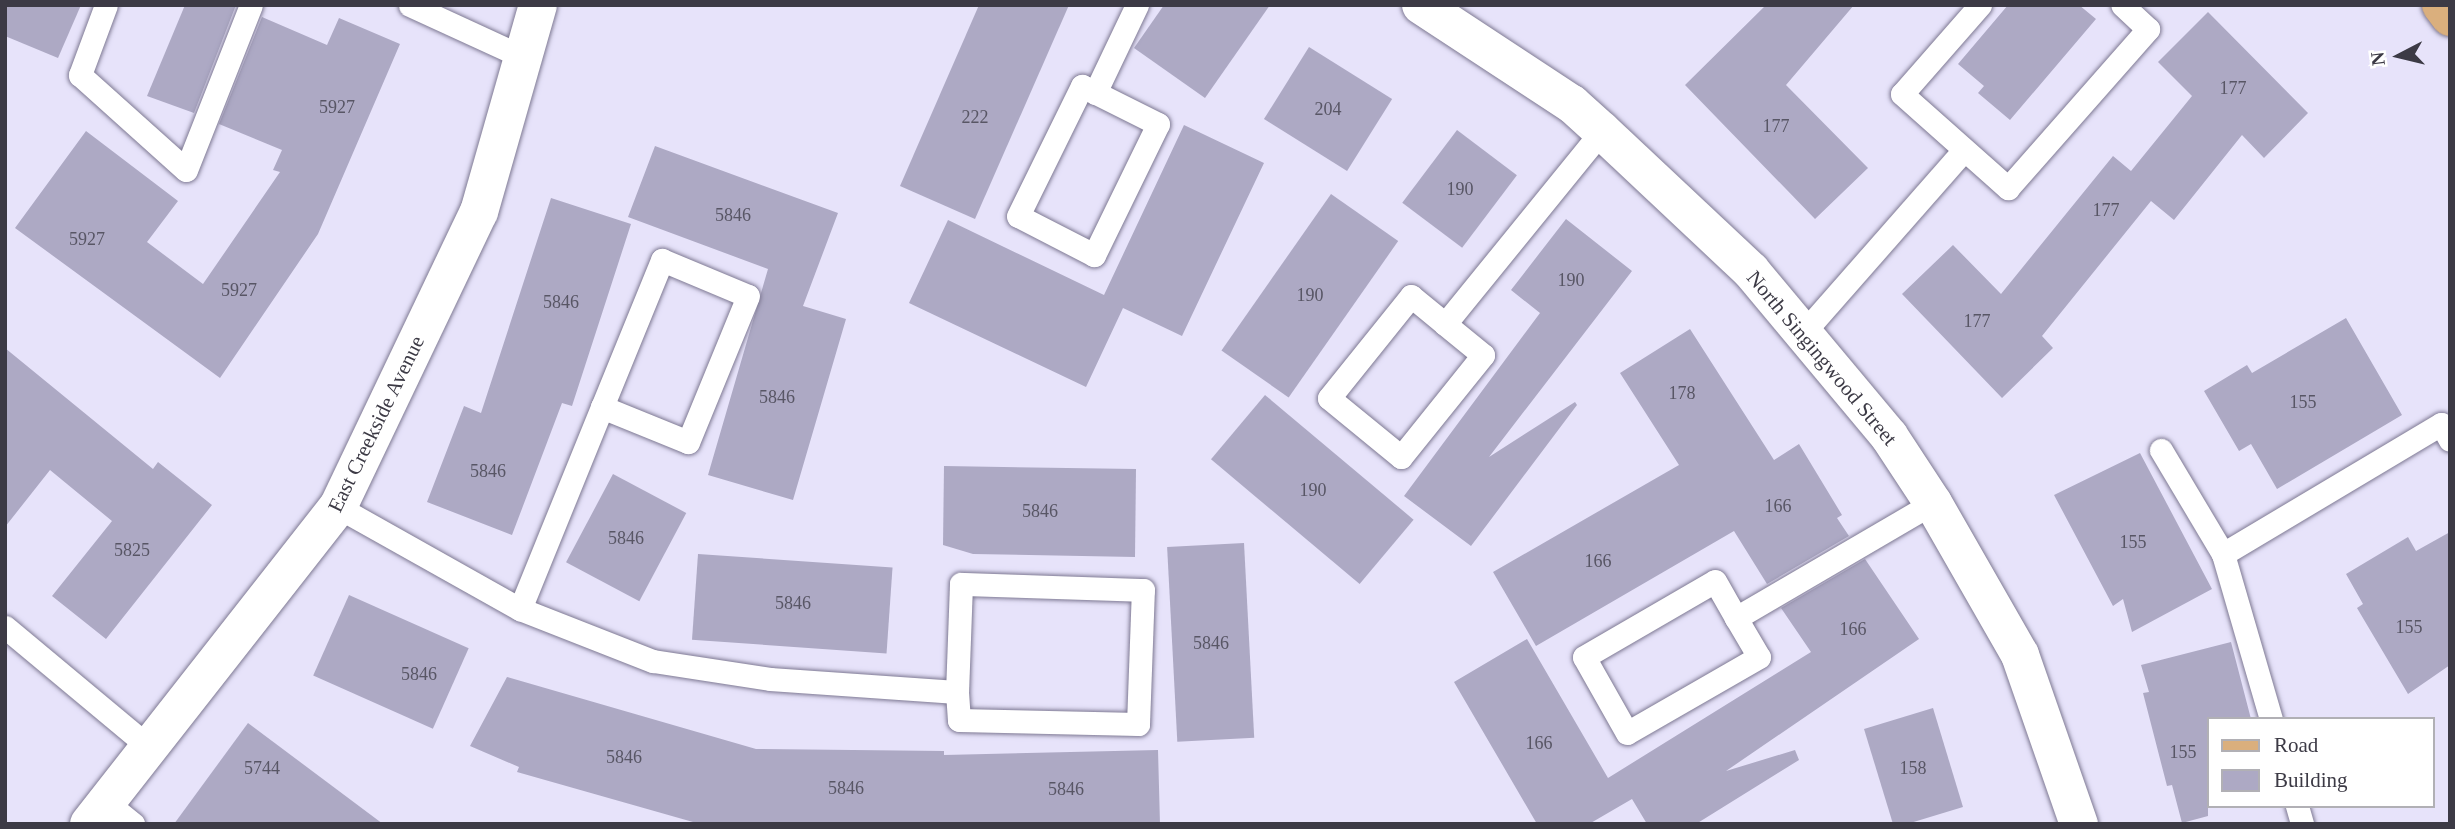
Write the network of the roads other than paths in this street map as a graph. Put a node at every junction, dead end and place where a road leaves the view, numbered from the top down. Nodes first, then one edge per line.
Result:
1 (106, 5) edge
2 (251, 5) edge
3 (410, 5) edge
4 (538, 5) edge
5 (1138, 5) edge
6 (1422, 5) edge
7 (1980, 5) edge
8 (2122, 5) edge
9 (2441, 5) edge
10 (2450, 18) edge
11 (523, 57) junction
12 (1095, 93) junction
13 (1602, 131) junction
14 (1964, 150) junction
15 (1445, 324) junction
16 (1804, 331) junction
17 (602, 407) junction
18 (2450, 440) edge
19 (2161, 450) dead end
20 (1933, 503) junction
21 (338, 508) junction
22 (2223, 554) junction
23 (520, 609) junction
24 (1736, 618) junction
25 (5, 627) edge
26 (957, 692) junction
27 (2270, 717) edge
28 (149, 747) junction
29 (109, 817) edge
30 (2079, 824) edge

1 - 2 lane
3 - 11 lane
4 - 11 street, East Creekside Avenue
5 - 12 lane
6 - 13 street, North Singingwood Street
7 - 14 lane
8 - 14 lane
9 - 10 main road
11 - 21 street, East Creekside Avenue
12 - 12 lane
13 - 15 lane
13 - 16 street, North Singingwood Street
14 - 16 lane
15 - 15 lane
16 - 20 street, North Singingwood Street
17 - 17 lane
17 - 23 lane
18 - 22 lane
19 - 22 lane
20 - 24 lane
20 - 30 street, North Singingwood Street
21 - 23 lane
21 - 28 street, East Creekside Avenue
22 - 27 lane
23 - 26 lane
24 - 24 lane
25 - 28 lane
26 - 26 lane
28 - 29 street, East Creekside Avenue

